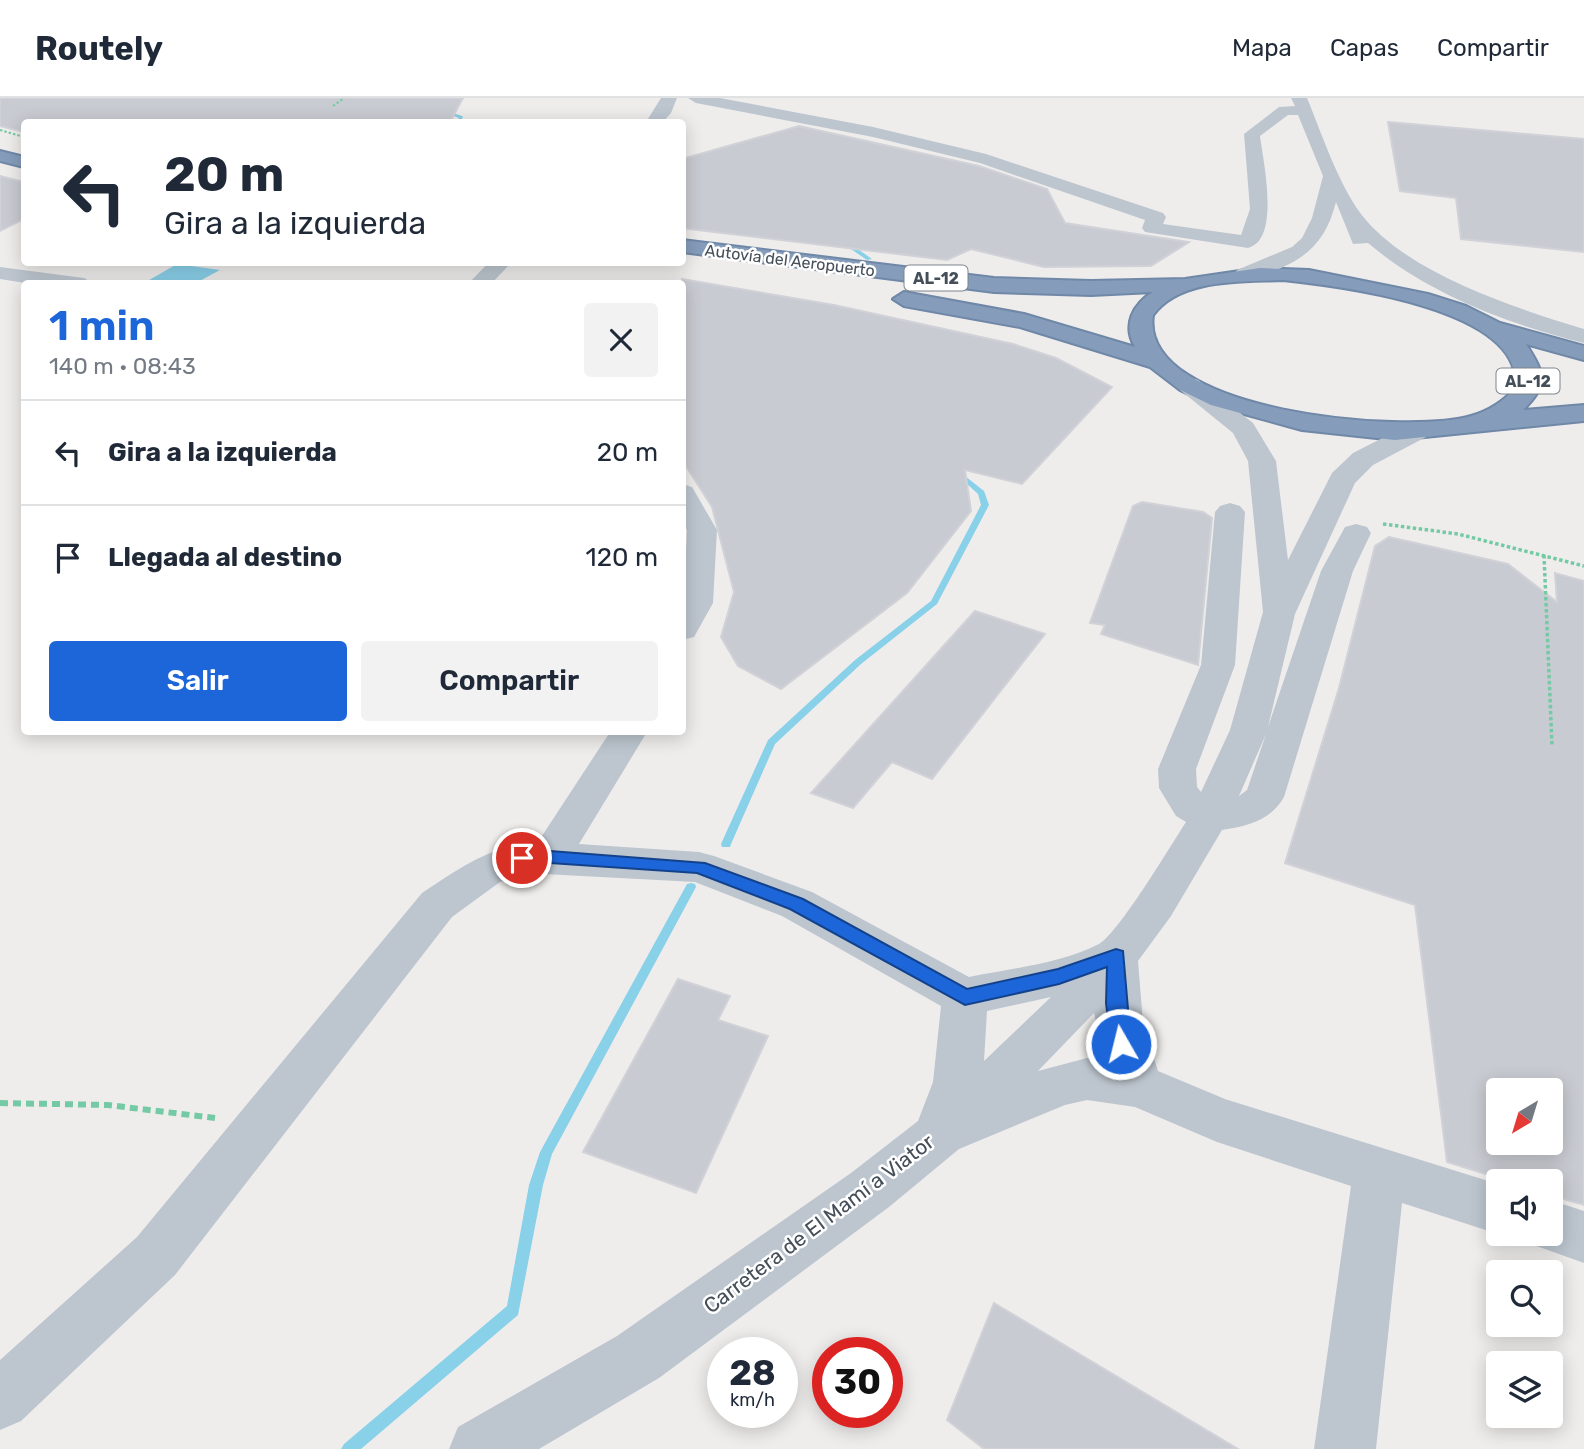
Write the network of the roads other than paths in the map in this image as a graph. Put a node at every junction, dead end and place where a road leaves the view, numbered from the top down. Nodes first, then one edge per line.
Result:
1 (668, 98) edge
2 (696, 98) edge
3 (1303, 104) edge
4 (657, 119) edge
5 (0, 144) edge
6 (21, 148) edge
7 (0, 156) edge
8 (21, 161) edge
9 (1332, 176) junction
10 (1353, 217) junction
11 (686, 246) edge
12 (498, 266) edge
13 (686, 266) edge
14 (0, 273) edge
15 (1245, 275) junction
16 (53, 280) edge
17 (482, 280) edge
18 (785, 281) dead end
19 (1190, 284) junction
20 (881, 295) dead end
21 (1443, 305) junction
22 (1488, 326) junction
23 (1584, 336) edge
24 (1584, 353) edge
25 (1158, 362) junction
26 (1189, 385) junction
27 (1584, 413) edge
28 (1476, 423) junction
29 (1417, 431) junction
30 (686, 500) edge
31 (1230, 512) dead end
32 (1356, 533) road end
33 (1278, 614) junction
34 (686, 624) edge
35 (626, 735) edge
36 (1209, 818) junction
37 (550, 857) junction
38 (1116, 956) junction
39 (965, 997) junction
40 (1140, 1086) junction
41 (938, 1136) junction
42 (1379, 1171) junction
43 (1486, 1205) edge
44 (1563, 1230) edge
45 (1584, 1237) edge
46 (0, 1400) edge
47 (480, 1449) edge
48 (1345, 1449) edge

1 - 4 street
2 - 3 street
3 - 9 street
5 - 6 highway
7 - 8 highway
9 - 10 street
9 - 15 street
10 - 21 street
10 - 23 street
11 - 19 highway, Autovía del Aeropuerto / AL-12
12 - 17 street
13 - 18 highway, Autovía del Aeropuerto
14 - 16 street
15 - 19 highway, AL-12
15 - 21 highway, AL-12
19 - 25 highway, AL-12
20 - 25 highway, Autovía del Aeropuerto / AL-12
21 - 22 highway, AL-12
22 - 24 highway, AL-12
22 - 28 highway, AL-12
25 - 26 highway, AL-12
26 - 29 highway, AL-12
26 - 33 street
27 - 28 highway, AL-12
28 - 29 highway, AL-12
29 - 33 street
30 - 34 street
31 - 36 street
32 - 36 street
33 - 36 street, Carretera de El Mamí a Viator
35 - 37 street
36 - 38 street, Carretera de El Mamí a Viator
37 - 39 street
37 - 46 street
38 - 39 street
38 - 40 street
38 - 41 street, Carretera de El Mamí a Viator
39 - 41 street
40 - 41 street
40 - 42 street
41 - 47 street, Carretera de El Mamí a Viator
42 - 43 street
42 - 48 street
44 - 45 street

